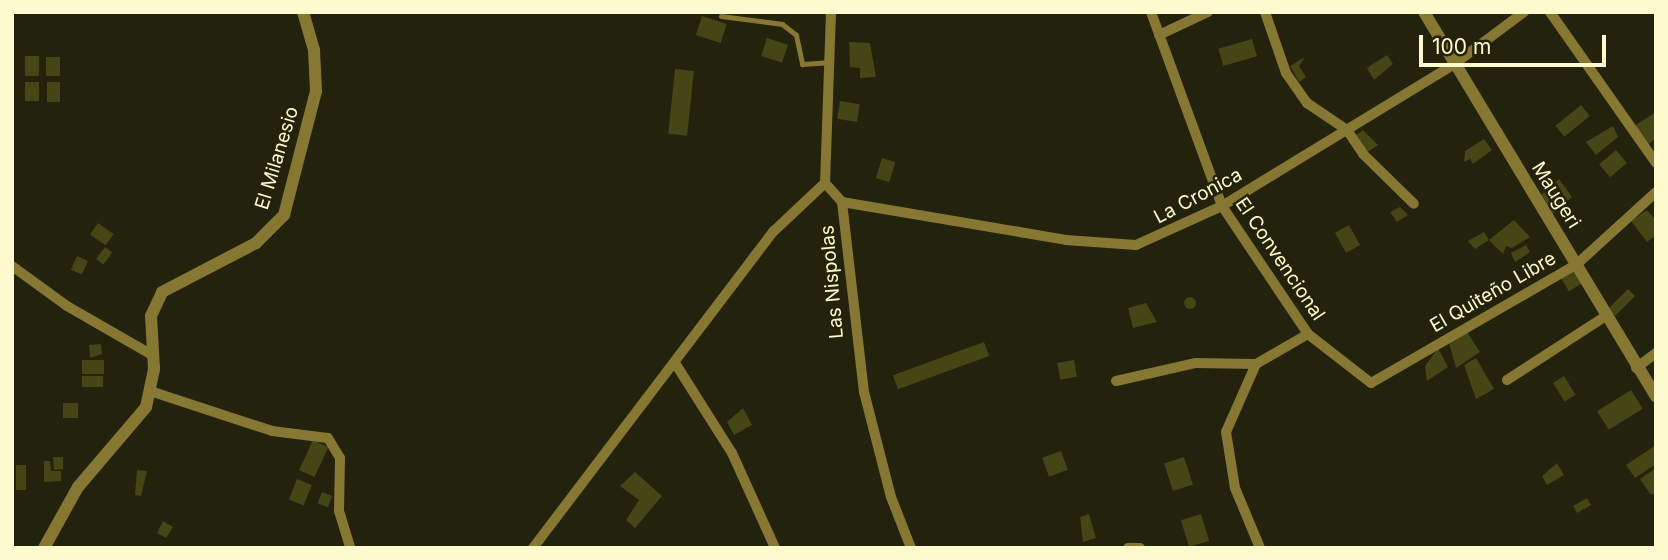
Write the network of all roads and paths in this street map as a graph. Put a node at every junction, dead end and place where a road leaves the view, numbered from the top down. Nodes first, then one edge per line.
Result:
1 (303, 12) edge
2 (831, 12) edge
3 (1152, 12) edge
4 (1208, 12) edge
5 (1265, 12) edge
6 (1424, 12) edge
7 (1524, 12) edge
8 (1550, 12) edge
9 (721, 16) dead end
10 (1158, 35) junction
11 (828, 62) junction
12 (1453, 65) junction
13 (1347, 130) junction
14 (1656, 163) edge
15 (825, 183) junction
16 (1656, 192) edge
17 (842, 202) junction
18 (1414, 204) dead end
19 (1222, 206) junction
20 (1577, 264) junction
21 (12, 266) edge
22 (1606, 316) junction
23 (1308, 334) junction
24 (1656, 353) edge
25 (153, 356) junction
26 (675, 363) junction
27 (1256, 364) junction
28 (1636, 368) junction
29 (1507, 380) dead end
30 (1116, 382) dead end
31 (1371, 383) joint
32 (153, 392) junction
33 (1656, 397) edge
34 (44, 548) edge
35 (350, 548) edge
36 (533, 548) edge
37 (775, 548) edge
38 (911, 548) edge
39 (1128, 548) edge
40 (1140, 548) edge
41 (1259, 548) edge

1 - 25 street, El Milanesio
2 - 11 street
3 - 10 street, El Convencional
4 - 10 street
5 - 13 street
6 - 12 street, Maugeri
7 - 12 street, La Cronica
8 - 14 street
9 - 11 lane
10 - 19 street, El Convencional
11 - 15 street
12 - 13 street, La Cronica
12 - 20 street, Maugeri
13 - 18 street
13 - 19 street, La Cronica
15 - 17 street, Las Nispolas
15 - 26 street
16 - 20 street, El Quiteño Libre
17 - 19 street, La Cronica
17 - 38 street, Las Nispolas
19 - 23 street, El Convencional
20 - 22 street, Maugeri
20 - 31 street, El Quiteño Libre
21 - 25 street
22 - 28 street, Maugeri
22 - 29 street
23 - 27 street
23 - 31 street, El Convencional
24 - 28 street
25 - 32 street, El Milanesio
26 - 36 street
26 - 37 street
27 - 30 street
27 - 41 street
28 - 33 street, Maugeri
32 - 34 street, El Milanesio
32 - 35 street
39 - 40 street

